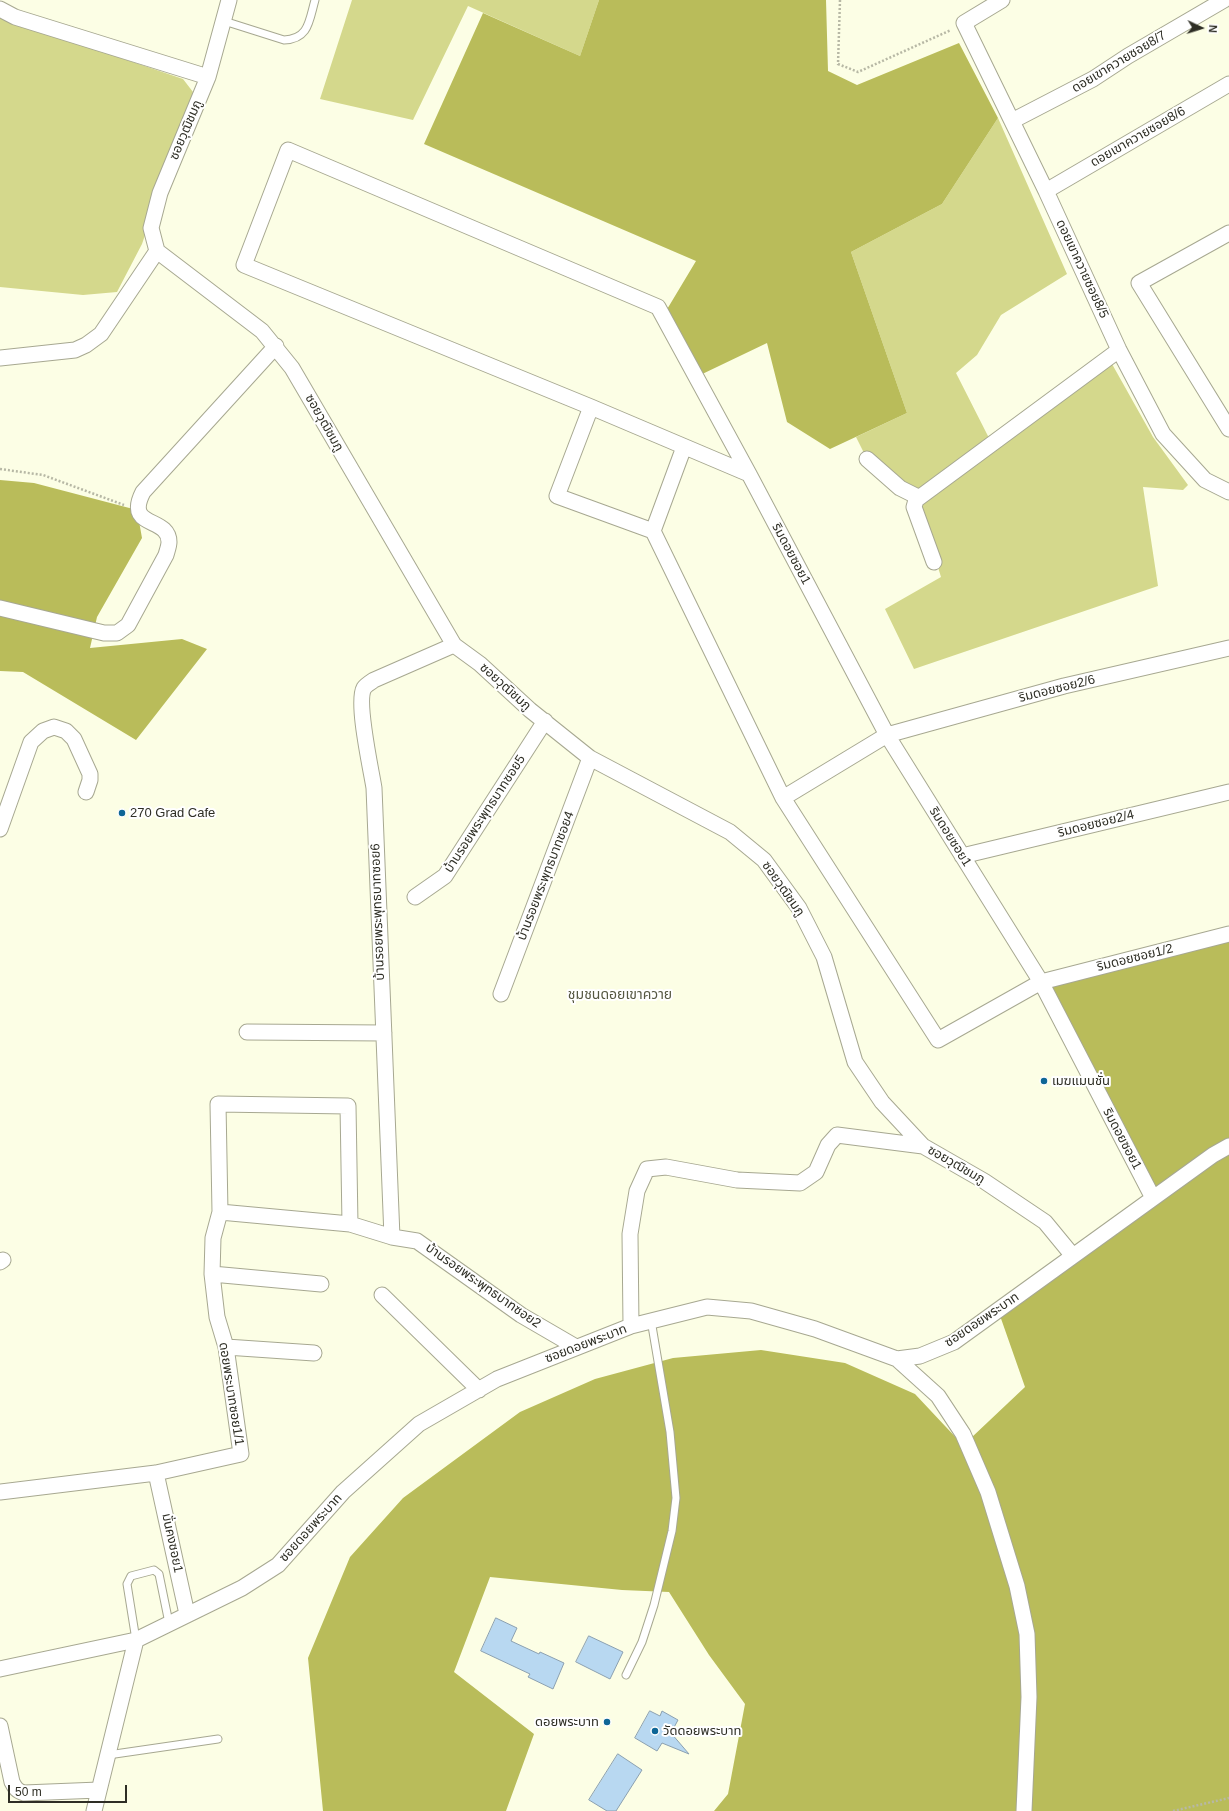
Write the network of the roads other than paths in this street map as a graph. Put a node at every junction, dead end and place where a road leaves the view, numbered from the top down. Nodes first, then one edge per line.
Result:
1 (229, 0) edge
2 (315, 0) edge
3 (1002, 0) edge
4 (1224, 0) edge
5 (0, 9) edge
6 (224, 20) junction
7 (208, 77) junction
8 (1229, 84) edge
9 (1012, 120) junction
10 (1046, 191) junction
11 (1227, 239) edge
12 (157, 252) junction
13 (276, 346) junction
14 (1119, 350) junction
15 (0, 358) edge
16 (591, 407) junction
17 (1229, 429) edge
18 (684, 447) junction
19 (867, 459) dead end
20 (749, 474) junction
21 (1229, 492) edge
22 (918, 497) junction
23 (653, 531) junction
24 (934, 562) dead end
25 (0, 608) edge
26 (454, 645) junction
27 (1229, 648) edge
28 (545, 721) junction
29 (887, 735) junction
30 (590, 758) junction
31 (86, 792) dead end
32 (1229, 792) edge
33 (783, 798) junction
34 (0, 829) edge
35 (962, 856) junction
36 (415, 897) dead end
37 (1229, 934) edge
38 (1041, 982) junction
39 (501, 994) dead end
40 (247, 1032) dead end
41 (384, 1033) junction
42 (923, 1146) junction
43 (1229, 1146) edge
44 (1153, 1198) junction
45 (220, 1212) junction
46 (350, 1224) junction
47 (392, 1237) junction
48 (1072, 1256) junction
49 (212, 1274) junction
50 (320, 1284) dead end
51 (382, 1295) dead end
52 (651, 1320) junction
53 (631, 1326) junction
54 (226, 1347) junction
55 (576, 1347) junction
56 (314, 1353) dead end
57 (897, 1359) junction
58 (479, 1390) junction
59 (156, 1472) junction
60 (0, 1492) edge
61 (187, 1614) junction
62 (169, 1623) junction
63 (136, 1640) junction
64 (0, 1669) edge
65 (626, 1675) dead end
66 (0, 1726) edge
67 (218, 1739) dead end
68 (108, 1755) junction
69 (99, 1790) junction
70 (94, 1811) edge
71 (1024, 1811) edge

1 - 6 street, ซอยวุฒิชมภู
2 - 6 lane
3 - 9 street, ดอยเขาควายซอย8/5
4 - 9 street, ดอยเขาควายซอย8/7
5 - 7 street
6 - 7 street, ซอยวุฒิชมภู
7 - 12 street, ซอยวุฒิชมภู
8 - 10 street, ดอยเขาควายซอย8/6
9 - 10 street, ดอยเขาควายซอย8/5
10 - 14 street, ดอยเขาควายซอย8/5
11 - 17 street
12 - 13 street, ซอยวุฒิชมภู
12 - 15 street
13 - 25 street
13 - 26 street, ซอยวุฒิชมภู
14 - 21 street, ดอยเขาควายซอย8/5
14 - 22 street
16 - 18 street
16 - 20 street, ริมดอยซอย1
16 - 23 street
18 - 20 street
18 - 23 street
19 - 22 street
20 - 29 street, ริมดอยซอย1
22 - 24 street
23 - 33 street
26 - 28 street, ซอยวุฒิชมภู
26 - 41 street, บ้านรอยพระพุทธบาทซอย6
27 - 29 street, ริมดอยซอย2/6
28 - 30 street, ซอยวุฒิชมภู
28 - 36 street, บ้านรอยพระพุทธบาทซอย5
29 - 33 street, ริมดอยซอย2/6
29 - 35 street, ริมดอยซอย1
30 - 39 street, บ้านรอยพระพุทธบาทซอย4
30 - 42 street, ซอยวุฒิชมภู
31 - 34 street
32 - 35 street, ริมดอยซอย2/4
33 - 38 street, ริมดอยซอย1/2
35 - 38 street, ริมดอยซอย1
37 - 38 street, ริมดอยซอย1/2
38 - 44 street, ริมดอยซอย1
40 - 41 street
41 - 47 street, บ้านรอยพระพุทธบาทซอย6
42 - 48 street, ซอยวุฒิชมภู
42 - 53 street
43 - 44 street, ซอยดอยพระบาท
44 - 48 street, ซอยดอยพระบาท
45 - 46 street, บ้านรอยพระพุทธบาทซอย2
45 - 46 street, ดอยพระบาทซอย1/1
45 - 49 street, ดอยพระบาทซอย1/1
46 - 47 street, บ้านรอยพระพุทธบาทซอย2
47 - 55 street, บ้านรอยพระพุทธบาทซอย2
48 - 57 street, ซอยดอยพระบาท
49 - 50 street
49 - 54 street, ดอยพระบาทซอย1/1
51 - 58 street
52 - 53 street, ซอยดอยพระบาท
52 - 57 street, ซอยดอยพระบาท
52 - 65 lane
53 - 55 street, ซอยดอยพระบาท
54 - 56 street
54 - 59 street, ดอยพระบาทซอย1/1
55 - 58 street, ซอยดอยพระบาท
57 - 71 street
58 - 61 street, ซอยดอยพระบาท
59 - 60 street, ดอยพระบาทซอย1/1
59 - 61 street, มั่นคงซอย1
61 - 62 street, ซอยดอยพระบาท
62 - 63 street, ซอยดอยพระบาท
62 - 63 lane
63 - 64 street, ซอยดอยพระบาท
63 - 68 street
66 - 69 street
67 - 68 lane
68 - 69 street
69 - 70 street

